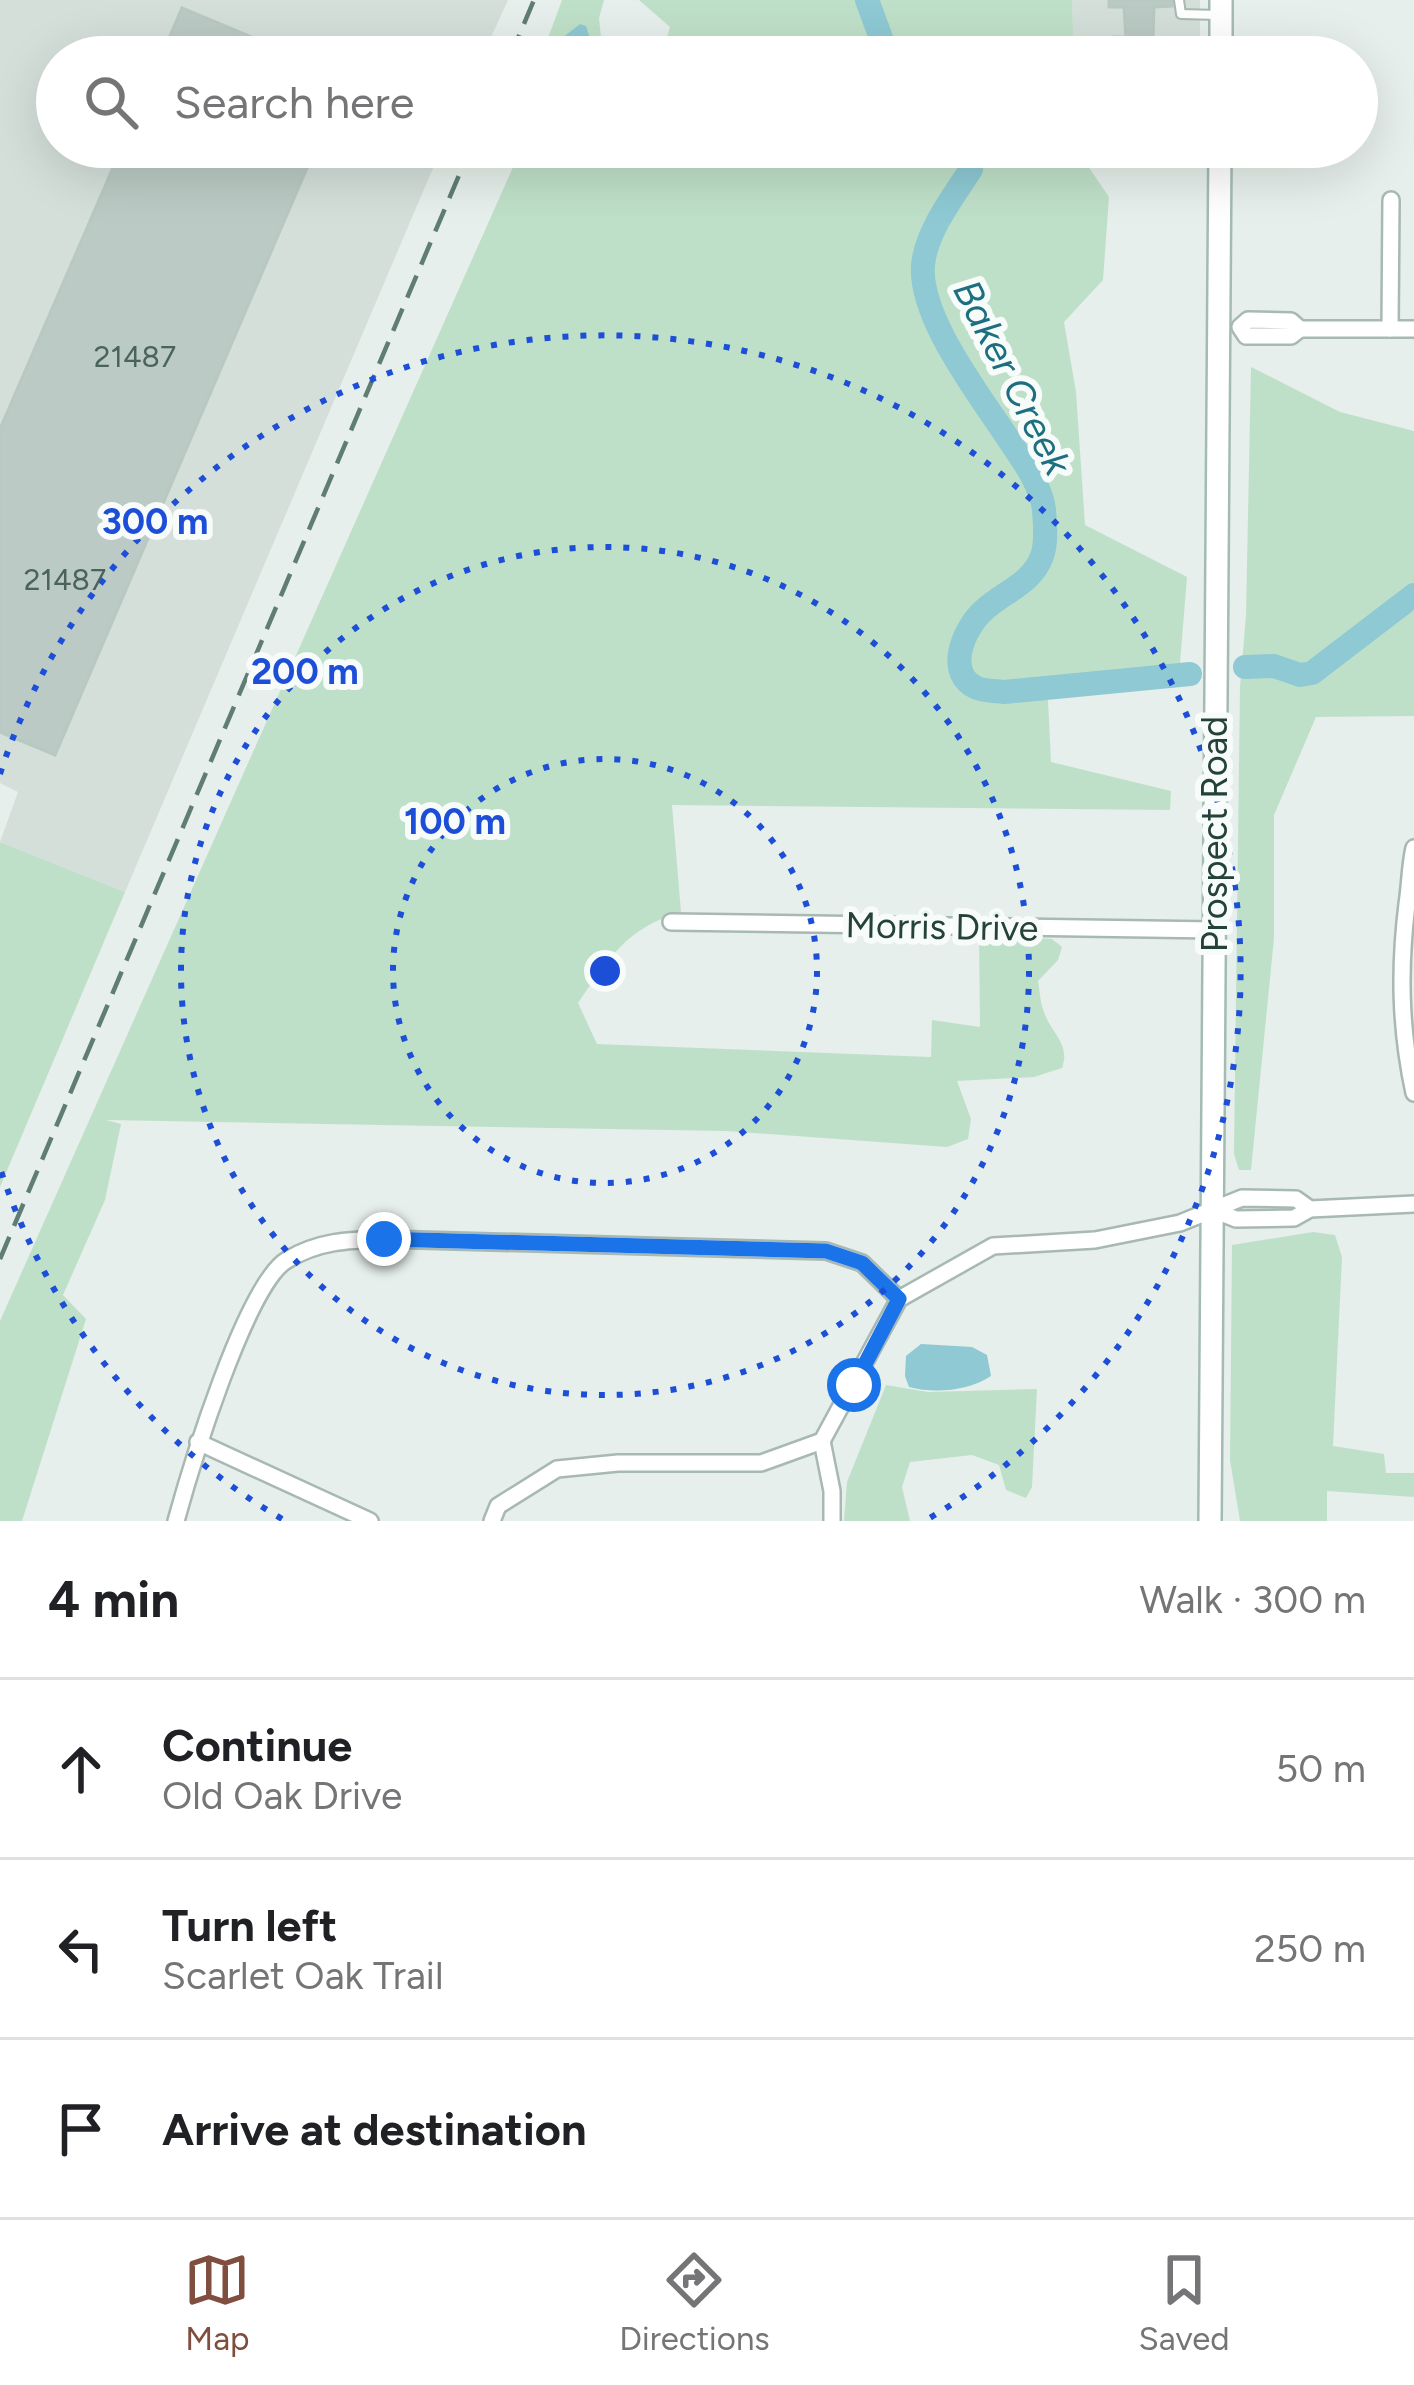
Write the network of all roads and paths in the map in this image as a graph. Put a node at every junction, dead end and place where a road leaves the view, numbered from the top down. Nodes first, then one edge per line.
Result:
1 (1179, 0) edge
2 (1221, 8) edge
3 (1221, 168) edge
4 (1391, 200) dead end
5 (1229, 327) junction
6 (1390, 329) junction
7 (1414, 329) edge
8 (1414, 848) edge
9 (670, 922) dead end
10 (1214, 930) junction
11 (1414, 1093) edge
12 (1414, 1204) edge
13 (1213, 1210) junction
14 (899, 1299) junction
15 (822, 1441) junction
16 (198, 1442) junction
17 (176, 1521) edge
18 (370, 1521) edge
19 (493, 1521) edge
20 (832, 1521) edge
21 (1210, 1521) edge

1 - 2 lane
3 - 5 street, Prospect Road
4 - 6 street
5 - 6 street
5 - 10 street, Prospect Road
6 - 7 street
8 - 11 street
9 - 10 street, Morris Drive
10 - 13 street, Prospect Road
12 - 13 street
13 - 14 street
13 - 21 street, Prospect Road
14 - 15 street
14 - 16 street
15 - 19 street
15 - 20 street
16 - 17 street
16 - 18 street

